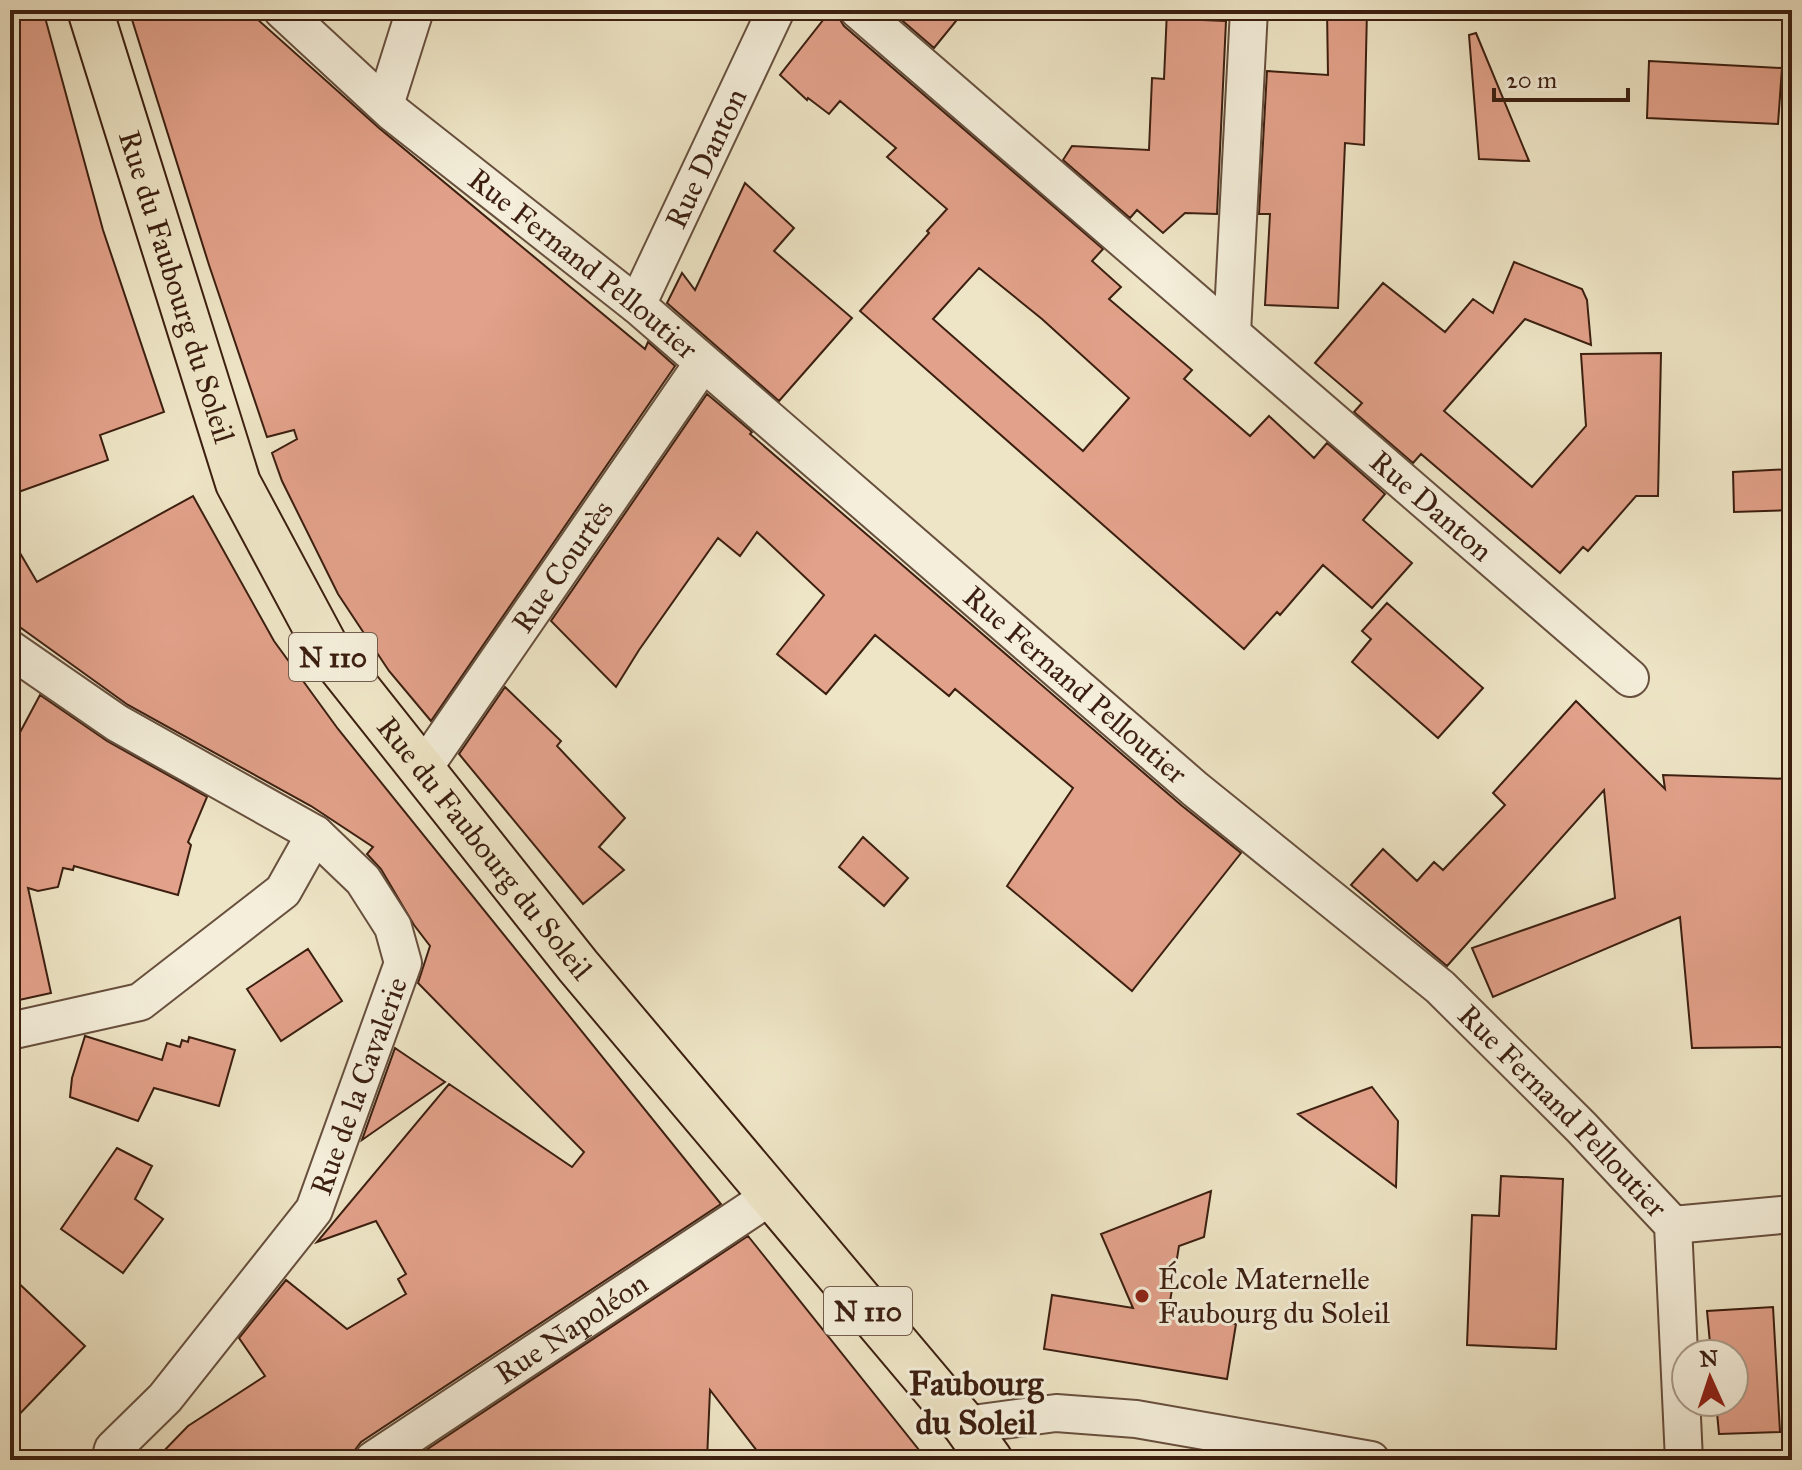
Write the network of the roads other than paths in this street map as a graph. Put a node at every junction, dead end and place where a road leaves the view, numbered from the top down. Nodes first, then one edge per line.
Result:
1 (90, 10) edge
2 (282, 10) edge
3 (415, 10) edge
4 (776, 10) edge
5 (858, 10) edge
6 (1249, 10) edge
7 (385, 105) junction
8 (637, 305) junction
9 (1232, 333) junction
10 (703, 363) junction
11 (10, 649) edge
12 (1630, 678) dead end
13 (423, 769) junction
14 (315, 834) junction
15 (10, 1031) edge
16 (771, 1196) junction
17 (1792, 1214) edge
18 (1673, 1225) junction
19 (965, 1425) junction
20 (110, 1460) edge
21 (373, 1460) edge
22 (990, 1460) edge
23 (1371, 1460) edge
24 (1684, 1460) edge

1 - 13 main road, Rue du Faubourg du Soleil / N 110
2 - 7 street, Rue Fernand Pelloutier
3 - 7 street
4 - 8 street, Rue Danton
5 - 9 street, Rue Danton
6 - 9 street
7 - 8 street, Rue Fernand Pelloutier
8 - 10 street, Rue Fernand Pelloutier
9 - 12 street, Rue Danton
10 - 13 street, Rue Courtès
10 - 18 street, Rue Fernand Pelloutier
11 - 14 street, Rue de la Cavalerie
13 - 16 main road, Rue du Faubourg du Soleil / N 110
14 - 15 street
14 - 20 street, Rue de la Cavalerie
16 - 19 main road, Rue du Faubourg du Soleil / N 110
16 - 21 street, Rue Napoléon
17 - 18 street
18 - 24 street, Rue Fernand Pelloutier
19 - 22 main road, Rue du Faubourg du Soleil / N 110
19 - 23 street

